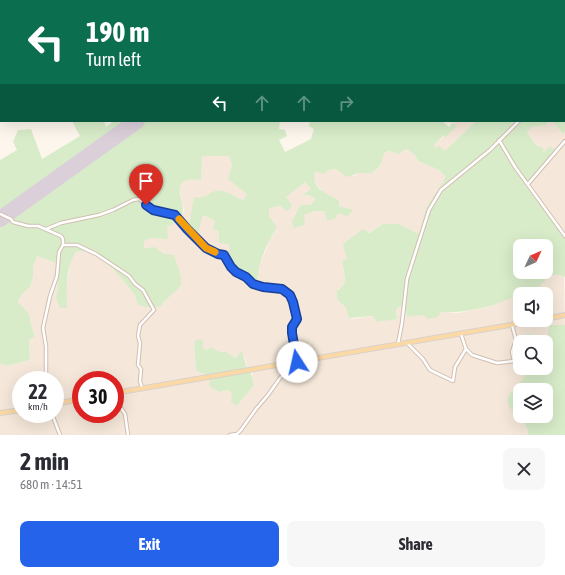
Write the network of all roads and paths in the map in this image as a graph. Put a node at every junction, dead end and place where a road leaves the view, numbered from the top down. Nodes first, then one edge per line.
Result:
1 (518, 122) edge
2 (499, 140) junction
3 (565, 141) edge
4 (528, 184) junction
5 (0, 214) edge
6 (46, 229) junction
7 (565, 236) edge
8 (63, 245) junction
9 (565, 315) edge
10 (553, 318) edge
11 (512, 325) joint
12 (461, 334) junction
13 (407, 343) junction
14 (398, 345) junction
15 (466, 349) junction
16 (297, 362) junction
17 (46, 371) edge
18 (142, 388) junction
19 (124, 391) edge
20 (12, 411) edge
21 (124, 412) edge
22 (0, 413) edge
23 (55, 423) edge
24 (60, 435) edge
25 (128, 435) edge
26 (231, 435) edge

1 - 2 street
2 - 4 street
2 - 14 street
3 - 4 street
4 - 7 street
5 - 6 street
6 - 8 street
6 - 16 street
8 - 17 street
8 - 18 street
9 - 10 main road
11 - 12 main road
11 - 15 street
12 - 13 main road
12 - 15 street
13 - 14 main road
13 - 15 street
14 - 16 main road
16 - 18 main road
16 - 26 street
18 - 19 main road
20 - 22 main road
21 - 25 street
23 - 24 street

